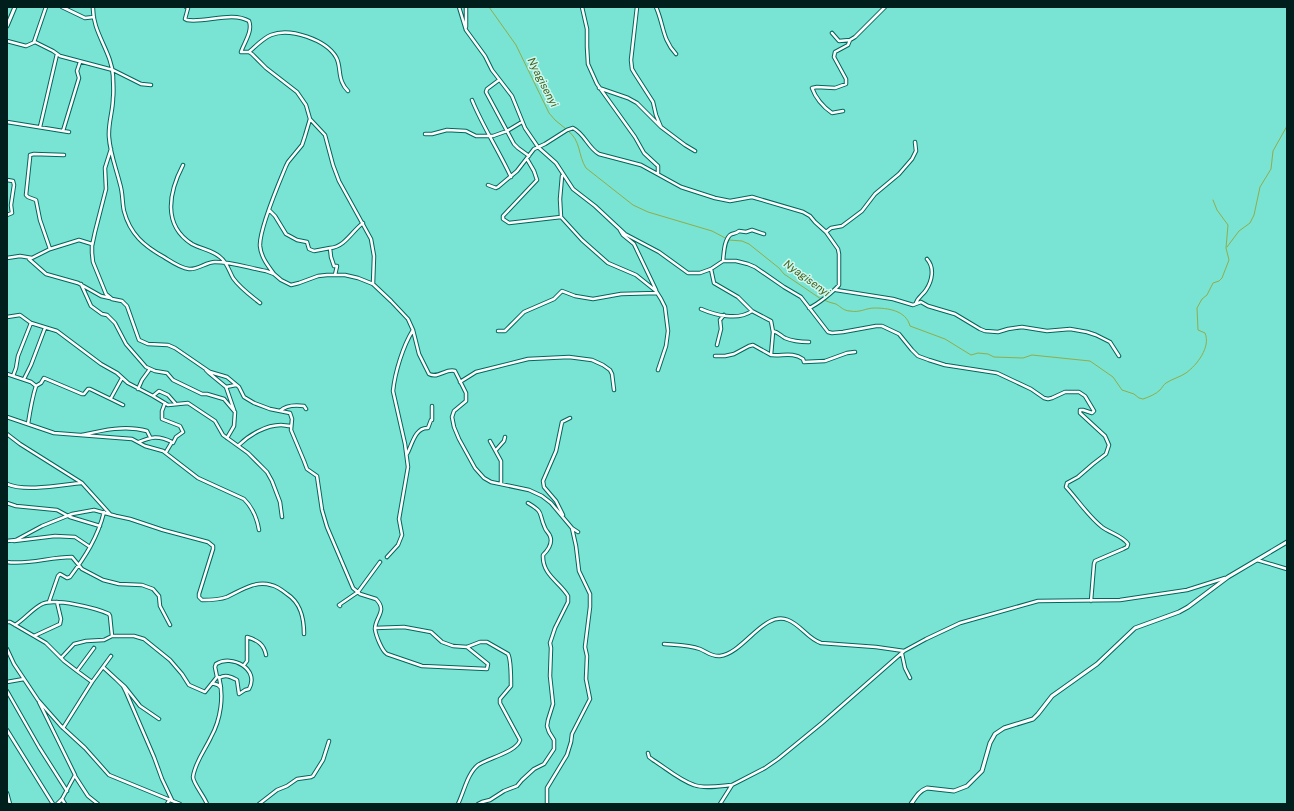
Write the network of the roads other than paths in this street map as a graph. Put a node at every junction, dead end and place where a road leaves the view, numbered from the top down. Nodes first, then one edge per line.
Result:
1 (15, 7) edge
2 (46, 7) edge
3 (62, 7) edge
4 (93, 7) edge
5 (188, 7) edge
6 (459, 7) edge
7 (466, 7) edge
8 (582, 7) edge
9 (637, 7) edge
10 (656, 7) edge
11 (885, 7) edge
12 (94, 17) junction
13 (7, 26) edge
14 (466, 30) junction
15 (832, 33) dead end
16 (850, 40) junction
17 (7, 41) edge
18 (34, 42) junction
19 (249, 52) junction
20 (57, 54) junction
21 (676, 54) dead end
22 (80, 62) junction
23 (113, 70) junction
24 (499, 80) junction
25 (151, 86) dead end
26 (599, 88) junction
27 (348, 91) dead end
28 (472, 100) dead end
29 (843, 111) dead end
30 (310, 119) junction
31 (7, 122) edge
32 (522, 122) junction
33 (40, 127) junction
34 (661, 127) junction
35 (63, 131) junction
36 (507, 131) junction
37 (69, 132) dead end
38 (425, 134) dead end
39 (490, 136) junction
40 (915, 142) dead end
41 (538, 147) junction
42 (111, 149) junction
43 (695, 151) dead end
44 (64, 155) dead end
45 (528, 157) junction
46 (183, 164) dead end
47 (658, 174) junction
48 (562, 175) junction
49 (511, 177) junction
50 (7, 180) edge
51 (488, 186) dead end
52 (269, 210) junction
53 (7, 214) edge
54 (561, 217) junction
55 (363, 223) junction
56 (619, 228) junction
57 (826, 232) junction
58 (764, 234) dead end
59 (92, 244) junction
60 (330, 248) junction
61 (50, 249) junction
62 (7, 258) edge
63 (29, 258) junction
64 (927, 259) dead end
65 (723, 261) junction
66 (226, 263) junction
67 (711, 269) junction
68 (274, 274) junction
69 (336, 275) junction
70 (81, 284) junction
71 (373, 284) junction
72 (836, 290) junction
73 (657, 292) junction
74 (112, 299) junction
75 (260, 303) dead end
76 (916, 303) junction
77 (810, 308) junction
78 (701, 309) dead end
79 (752, 311) junction
80 (724, 315) junction
81 (7, 317) edge
82 (31, 324) junction
83 (45, 328) junction
84 (413, 330) junction
85 (498, 330) dead end
86 (773, 331) junction
87 (809, 342) dead end
88 (717, 345) dead end
89 (855, 352) dead end
90 (771, 355) junction
91 (715, 356) dead end
92 (1119, 356) dead end
93 (150, 369) junction
94 (206, 369) junction
95 (658, 370) dead end
96 (7, 374) edge
97 (13, 376) junction
98 (122, 378) junction
99 (24, 380) junction
100 (460, 382) junction
101 (236, 385) junction
102 (36, 386) junction
103 (226, 387) junction
104 (138, 389) junction
105 (614, 390) dead end
106 (153, 396) junction
107 (111, 398) junction
108 (175, 403) junction
109 (165, 404) junction
110 (123, 405) dead end
111 (432, 406) dead end
112 (306, 409) dead end
113 (280, 411) junction
114 (235, 412) junction
115 (7, 417) edge
116 (570, 418) dead end
117 (28, 424) junction
118 (290, 426) junction
119 (7, 434) edge
120 (80, 436) junction
121 (150, 437) junction
122 (505, 437) dead end
123 (227, 438) junction
124 (490, 441) dead end
125 (138, 442) junction
126 (172, 442) junction
127 (239, 445) junction
128 (496, 450) junction
129 (166, 452) junction
130 (406, 454) junction
131 (82, 483) junction
132 (7, 484) edge
133 (501, 484) dead end
134 (7, 503) edge
135 (528, 503) dead end
136 (104, 512) junction
137 (111, 515) junction
138 (68, 516) junction
139 (282, 516) dead end
140 (564, 518) junction
141 (100, 526) junction
142 (572, 528) junction
143 (259, 530) dead end
144 (578, 532) dead end
145 (7, 541) edge
146 (12, 541) junction
147 (1287, 542) edge
148 (90, 547) junction
149 (387, 557) dead end
150 (1257, 560) junction
151 (7, 562) edge
152 (380, 562) dead end
153 (79, 565) junction
154 (1287, 569) edge
155 (1228, 577) junction
156 (358, 592) junction
157 (1091, 601) junction
158 (49, 602) junction
159 (57, 602) junction
160 (340, 606) dead end
161 (7, 622) edge
162 (15, 625) junction
163 (170, 625) dead end
164 (375, 628) junction
165 (304, 634) dead end
166 (34, 636) junction
167 (112, 636) junction
168 (664, 644) dead end
169 (466, 647) junction
170 (94, 648) dead end
171 (7, 649) edge
172 (903, 652) junction
173 (266, 655) dead end
174 (111, 656) dead end
175 (62, 658) junction
176 (244, 665) junction
177 (103, 667) junction
178 (77, 671) junction
179 (218, 677) junction
180 (24, 678) junction
181 (910, 678) dead end
182 (116, 679) junction
183 (7, 682) edge
184 (92, 682) junction
185 (212, 683) junction
186 (221, 688) junction
187 (7, 691) edge
188 (38, 700) junction
189 (159, 719) dead end
190 (63, 728) junction
191 (7, 730) edge
192 (329, 741) dead end
193 (648, 753) dead end
194 (75, 775) junction
195 (732, 785) junction
196 (67, 791) junction
197 (7, 794) edge
198 (62, 799) junction
199 (171, 800) junction
200 (10, 804) edge
201 (52, 804) edge
202 (57, 804) edge
203 (65, 804) edge
204 (98, 804) edge
205 (167, 804) edge
206 (180, 804) edge
207 (207, 804) edge
208 (259, 804) edge
209 (458, 804) edge
210 (478, 804) edge
211 (546, 804) edge
212 (720, 804) edge
213 (911, 804) edge

1 - 13 main road
2 - 18 street
3 - 12 street
4 - 12 street
5 - 19 street
6 - 14 street
7 - 14 street
8 - 26 street
9 - 34 street
10 - 21 street
11 - 16 street
12 - 23 street
14 - 24 street
15 - 16 street
16 - 29 street
17 - 18 street
18 - 20 street
19 - 27 street
19 - 30 street
20 - 22 street
20 - 33 street
22 - 23 street
22 - 35 street
23 - 25 street
23 - 42 street
24 - 32 street
24 - 36 street
26 - 34 street
26 - 47 street
28 - 39 street
30 - 52 street
30 - 55 street
31 - 33 street
32 - 36 street
32 - 41 street
33 - 35 street
34 - 43 street
35 - 37 street
36 - 39 street
36 - 45 street
38 - 39 street
39 - 49 street
40 - 57 street
41 - 45 street
41 - 47 street
41 - 48 street
42 - 59 street
42 - 66 street
44 - 61 street
45 - 49 street
45 - 54 street
46 - 66 street
47 - 57 street
48 - 54 street
48 - 56 street
49 - 51 street
50 - 53 street
52 - 60 street
52 - 68 street
54 - 73 street
55 - 60 street
55 - 71 street
56 - 67 street
56 - 73 street
57 - 72 street
58 - 65 street
59 - 61 street
59 - 74 street
60 - 69 street
61 - 63 street
62 - 63 street
63 - 70 street
64 - 76 street
65 - 67 street
65 - 77 street
66 - 68 street
66 - 75 street
67 - 79 street
68 - 69 street
69 - 71 street
70 - 74 street
70 - 93 street
71 - 84 street
72 - 76 street
72 - 77 street
73 - 85 street
73 - 95 street
74 - 94 street
76 - 92 street
77 - 157 street
78 - 80 street
79 - 80 street
79 - 86 street
80 - 88 street
81 - 82 street
82 - 83 street
82 - 97 street
83 - 98 street
83 - 99 street
84 - 100 street
84 - 130 street
86 - 87 street
86 - 90 street
89 - 90 street
90 - 91 street
93 - 104 street
93 - 114 street
94 - 101 street
94 - 103 street
96 - 97 street
97 - 99 street
98 - 104 street
98 - 107 street
99 - 102 street
100 - 105 street
100 - 140 street
101 - 103 street
101 - 113 street
102 - 107 street
102 - 117 street
103 - 114 street
104 - 106 street
106 - 108 street
106 - 109 street
107 - 110 street
108 - 109 street
108 - 123 street
109 - 126 street
111 - 130 street
112 - 113 street
113 - 118 street
114 - 123 street
115 - 117 street
116 - 140 street
117 - 120 street
118 - 127 street
118 - 156 street
119 - 131 street
120 - 121 street
120 - 125 street
121 - 125 street
121 - 126 street
122 - 128 street
123 - 127 street
124 - 128 street
125 - 129 street
126 - 129 street
127 - 139 street
128 - 133 street
129 - 143 street
130 - 149 street
131 - 132 street
131 - 137 street
134 - 138 street
135 - 210 street
136 - 137 street
136 - 138 street
136 - 141 street
137 - 165 street
138 - 141 street
138 - 146 street
140 - 142 street
141 - 148 street
142 - 144 street
142 - 211 street
145 - 146 street
146 - 148 street
147 - 150 main road
148 - 153 street
150 - 154 street
150 - 155 main road
151 - 153 street
152 - 156 street
153 - 158 street
153 - 163 street
155 - 157 street
155 - 213 main road
156 - 160 street
156 - 164 street
157 - 172 street
158 - 159 street
158 - 162 street
159 - 166 street
159 - 167 street
161 - 162 street
162 - 166 street
164 - 169 street
164 - 169 street
166 - 175 street
167 - 175 street
167 - 185 street
168 - 172 street
169 - 209 street
170 - 178 street
171 - 180 street
172 - 181 street
172 - 195 street
173 - 176 street
174 - 177 street
175 - 178 street
176 - 179 street
176 - 179 street
177 - 182 street
177 - 184 street
178 - 184 street
179 - 185 street
179 - 186 street
180 - 183 street
180 - 188 street
182 - 189 street
182 - 199 street
184 - 190 street
185 - 186 street
186 - 207 street
187 - 196 street
188 - 190 street
188 - 194 street
190 - 199 street
191 - 201 street
192 - 208 street
193 - 195 street
194 - 196 street
194 - 204 street
195 - 212 street
196 - 198 street
197 - 200 street
198 - 202 street
198 - 203 street
199 - 205 street
199 - 206 street

